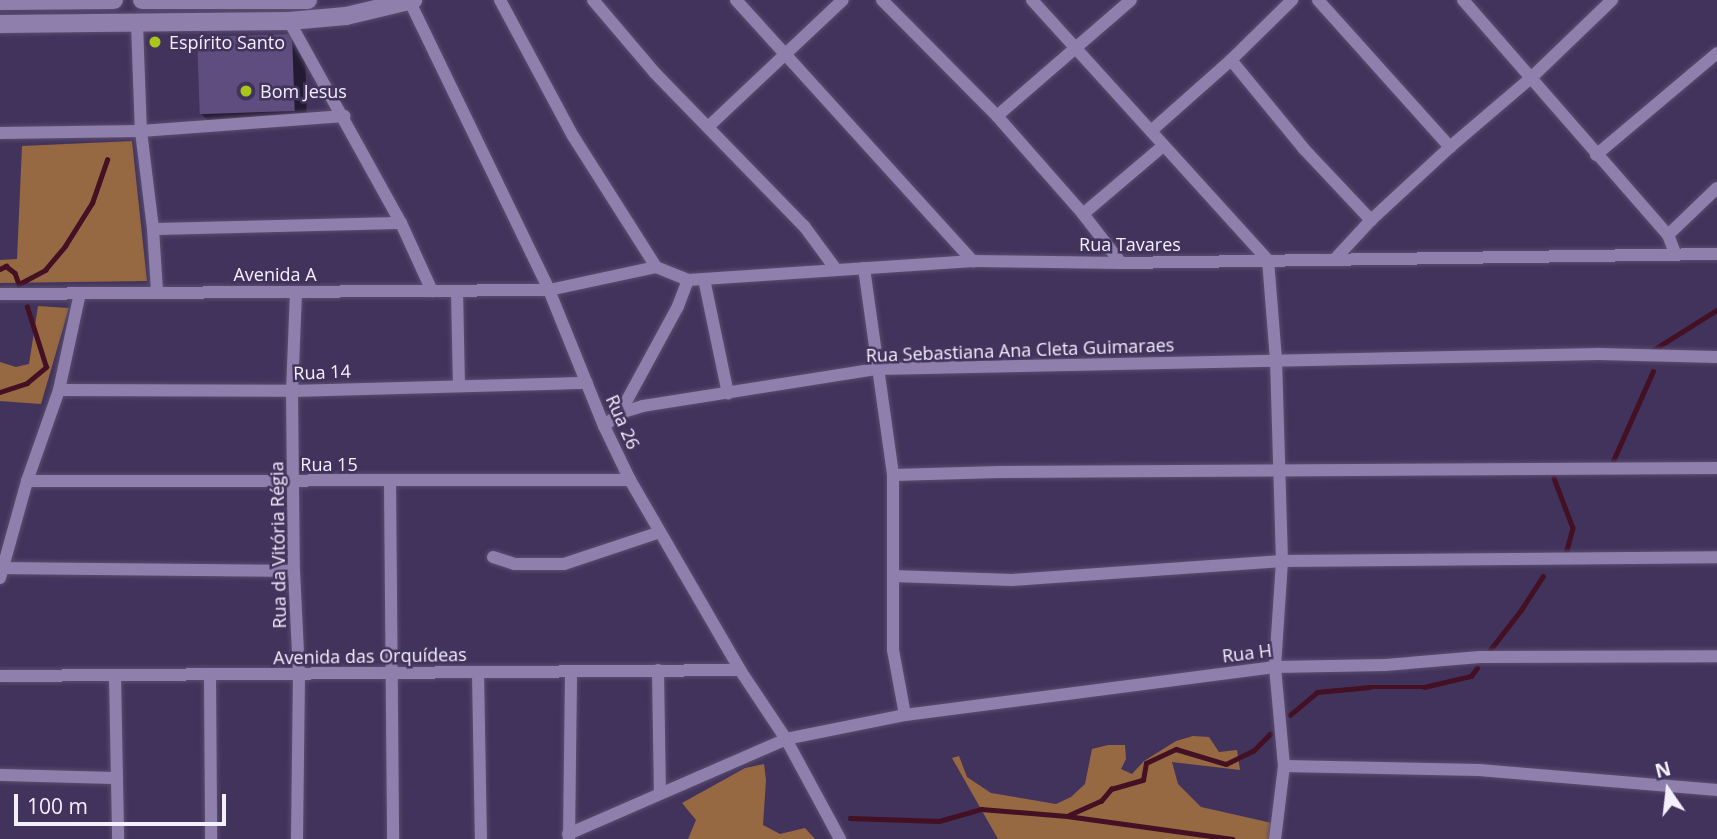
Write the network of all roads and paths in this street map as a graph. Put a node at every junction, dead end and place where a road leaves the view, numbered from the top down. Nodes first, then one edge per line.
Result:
1 (116, 0) edge
2 (142, 0) edge
3 (308, 0) edge
4 (410, 0) edge
5 (500, 0) edge
6 (593, 0) edge
7 (736, 0) edge
8 (843, 0) edge
9 (882, 0) edge
10 (1032, 0) edge
11 (1131, 0) edge
12 (1292, 0) edge
13 (1318, 0) edge
14 (1463, 0) edge
15 (0, 1) edge
16 (1607, 2) edge
17 (289, 21) junction
18 (129, 23) junction
19 (0, 24) edge
20 (1075, 47) junction
21 (1717, 53) edge
22 (786, 55) junction
23 (1231, 60) junction
24 (1532, 77) junction
25 (344, 116) junction
26 (997, 116) junction
27 (708, 127) junction
28 (141, 131) junction
29 (1151, 131) junction
30 (0, 133) edge
31 (1163, 146) junction
32 (1450, 147) junction
33 (1596, 155) junction
34 (1717, 188) edge
35 (1083, 214) junction
36 (1371, 220) junction
37 (401, 223) junction
38 (153, 229) junction
39 (1668, 235) junction
40 (1675, 253) junction
41 (1717, 254) edge
42 (1268, 260) junction
43 (1334, 260) junction
44 (973, 261) junction
45 (1121, 263) junction
46 (656, 267) junction
47 (835, 268) junction
48 (864, 268) junction
49 (704, 279) junction
50 (688, 280) junction
51 (457, 290) junction
52 (549, 290) junction
53 (157, 291) junction
54 (432, 291) junction
55 (296, 292) junction
56 (80, 293) junction
57 (0, 294) edge
58 (1717, 356) edge
59 (1276, 359) junction
60 (876, 369) junction
61 (587, 383) junction
62 (459, 384) junction
63 (59, 390) junction
64 (292, 391) junction
65 (728, 394) junction
66 (620, 414) junction
67 (604, 426) junction
68 (1717, 468) edge
69 (1278, 471) junction
70 (893, 475) junction
71 (27, 481) junction
72 (294, 481) junction
73 (630, 481) junction
74 (390, 482) junction
75 (660, 532) junction
76 (493, 557) dead end
77 (1717, 557) edge
78 (1282, 561) junction
79 (294, 571) junction
80 (1, 573) edge
81 (893, 576) junction
82 (1717, 656) edge
83 (1275, 667) junction
84 (658, 670) junction
85 (740, 670) junction
86 (571, 671) junction
87 (478, 672) junction
88 (391, 673) junction
89 (299, 674) junction
90 (0, 676) edge
91 (115, 676) junction
92 (210, 676) junction
93 (905, 715) junction
94 (786, 739) junction
95 (1284, 766) junction
96 (0, 775) edge
97 (117, 778) junction
98 (1717, 790) edge
99 (660, 793) junction
100 (568, 837) edge
101 (118, 839) edge
102 (211, 839) edge
103 (297, 839) edge
104 (393, 839) edge
105 (481, 839) edge
106 (840, 839) edge
107 (1275, 839) edge

1 - 15 street
1 - 18 street
2 - 3 street
4 - 17 street
4 - 52 street, Rua 26
5 - 46 street
6 - 27 street
7 - 22 street
8 - 22 street
9 - 26 street
10 - 20 street
11 - 20 street
12 - 23 street
13 - 32 street
14 - 24 street
16 - 24 street
17 - 18 street
17 - 25 street
18 - 19 street
18 - 28 street
20 - 26 street
20 - 29 street
21 - 33 street
22 - 27 street
22 - 44 street
23 - 29 street
23 - 36 street
24 - 32 street
24 - 33 street
25 - 28 street
25 - 37 street
26 - 35 street
27 - 47 street
28 - 30 street
28 - 38 street
29 - 31 street
31 - 35 street
31 - 42 street
32 - 36 street
33 - 39 street
34 - 39 street
35 - 45 street
36 - 43 street
37 - 38 street
37 - 54 street
38 - 53 street
39 - 40 street
40 - 41 street, Rua Tavares
40 - 43 street, Rua Tavares
42 - 43 street, Rua Tavares
42 - 45 street, Rua Tavares
42 - 59 street
44 - 45 street, Rua Tavares
44 - 48 street, Rua Tavares
46 - 50 street, Rua Tavares
46 - 52 street
47 - 48 street, Rua Tavares
47 - 49 street, Rua Tavares
48 - 60 street
49 - 50 street, Rua Tavares
49 - 65 street
50 - 66 street
51 - 52 street, Avenida A
51 - 54 street, Avenida A
51 - 62 street
52 - 61 street, Rua 26
53 - 55 street, Avenida A
53 - 56 street, Avenida A
54 - 55 street, Avenida A
55 - 64 street, Rua da Vitória Régia
56 - 57 street, Avenida A
56 - 63 street
58 - 59 street, Rua Sebastiana Ana Cleta Guimaraes
59 - 60 street, Rua Sebastiana Ana Cleta Guimaraes
59 - 69 street
60 - 65 street, Rua Sebastiana Ana Cleta Guimaraes
60 - 70 street
61 - 62 street, Rua 14
61 - 67 street, Rua 26
62 - 64 street, Rua 14
63 - 64 street, Rua 14
63 - 71 street
64 - 72 street, Rua da Vitória Régia
65 - 66 street, Rua Sebastiana Ana Cleta Guimaraes
66 - 67 street, Rua Sebastiana Ana Cleta Guimaraes
67 - 73 street, Rua 26
68 - 69 street
69 - 70 street
69 - 78 street
70 - 81 street
71 - 72 street, Rua 15
71 - 80 street
72 - 74 street, Rua 15
72 - 79 street, Rua da Vitória Régia
73 - 74 street, Rua 15
73 - 75 street, Rua 26
74 - 88 street
75 - 76 street
75 - 85 street, Rua 26
77 - 78 street
78 - 81 street
78 - 83 street
79 - 80 street
79 - 89 street, Rua da Vitória Régia
81 - 93 street
82 - 83 street, Rua H
83 - 93 street, Rua H
83 - 95 street
84 - 85 street, Avenida das Orquídeas
84 - 86 street, Avenida das Orquídeas
84 - 99 street
85 - 94 street, Rua 26
86 - 87 street, Avenida das Orquídeas
86 - 100 street
87 - 88 street, Avenida das Orquídeas
87 - 105 street
88 - 89 street, Avenida das Orquídeas
88 - 104 street
89 - 92 street, Avenida das Orquídeas
89 - 103 street, Rua da Vitória Régia
90 - 91 street, Avenida das Orquídeas
91 - 92 street, Avenida das Orquídeas
91 - 97 street
92 - 102 street
93 - 94 street, Rua H
94 - 99 street, Rua H
94 - 106 street, Rua 26
95 - 98 street
95 - 107 street
96 - 97 street
97 - 101 street
99 - 100 street, Rua H

